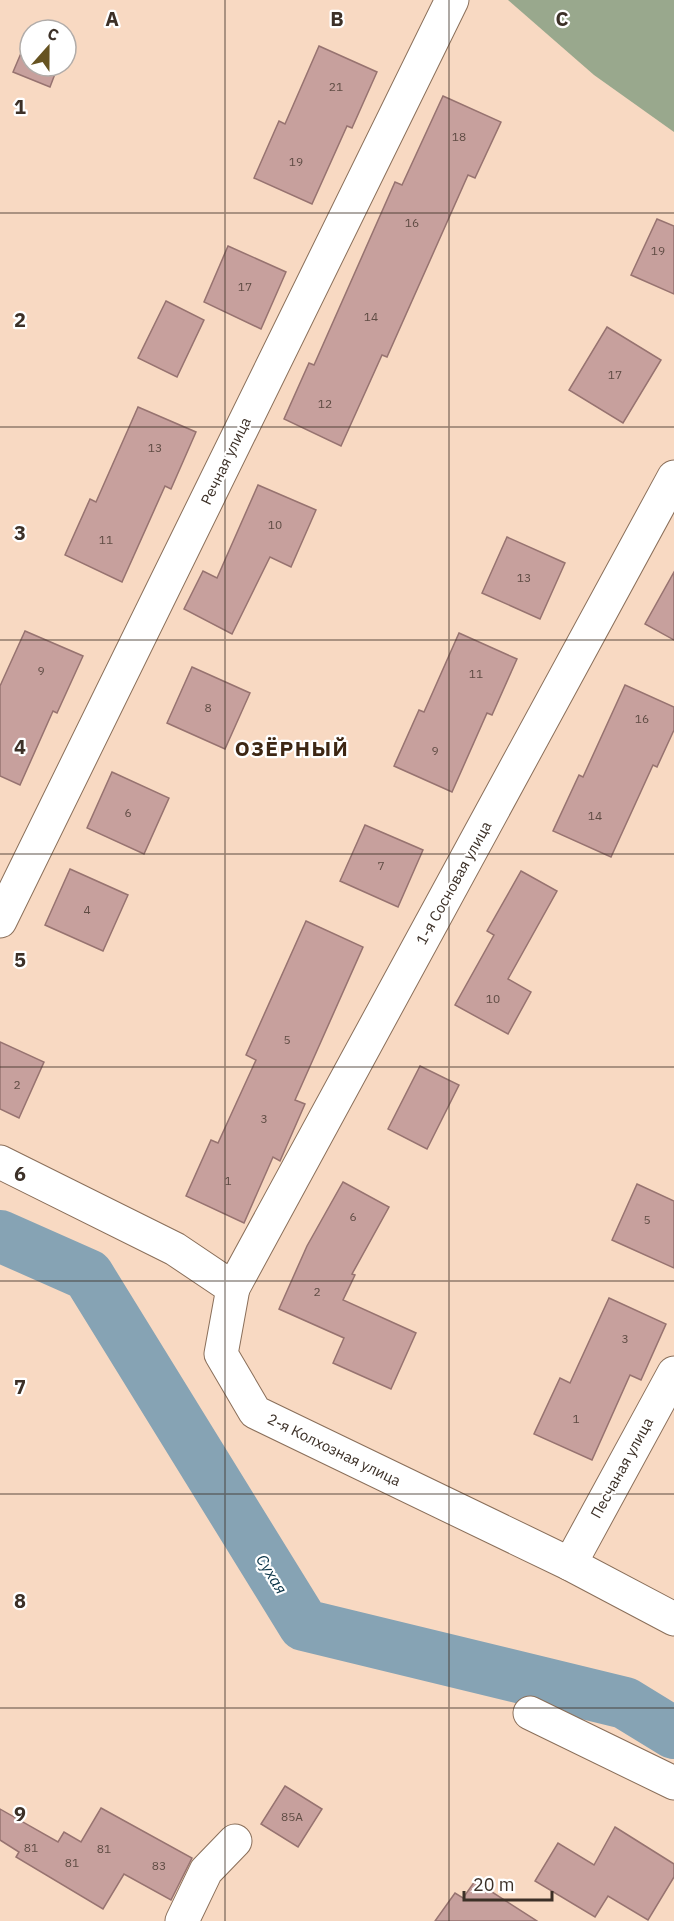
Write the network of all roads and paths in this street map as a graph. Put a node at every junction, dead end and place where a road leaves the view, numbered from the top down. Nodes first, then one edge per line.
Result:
1 (452, 0) edge
2 (674, 477) edge
3 (0, 921) edge
4 (0, 1162) edge
5 (233, 1288) junction
6 (674, 1373) edge
7 (570, 1564) junction
8 (674, 1619) edge
9 (530, 1713) dead end
10 (674, 1783) edge
11 (235, 1841) dead end
12 (182, 1921) edge

1 - 3 street, Речная улица
2 - 5 street, 1-я Сосновая улица
4 - 5 street
5 - 7 street, 2-я Колхозная улица
6 - 7 street, Песчаная улица
7 - 8 street, 2-я Колхозная улица
9 - 10 street
11 - 12 street

